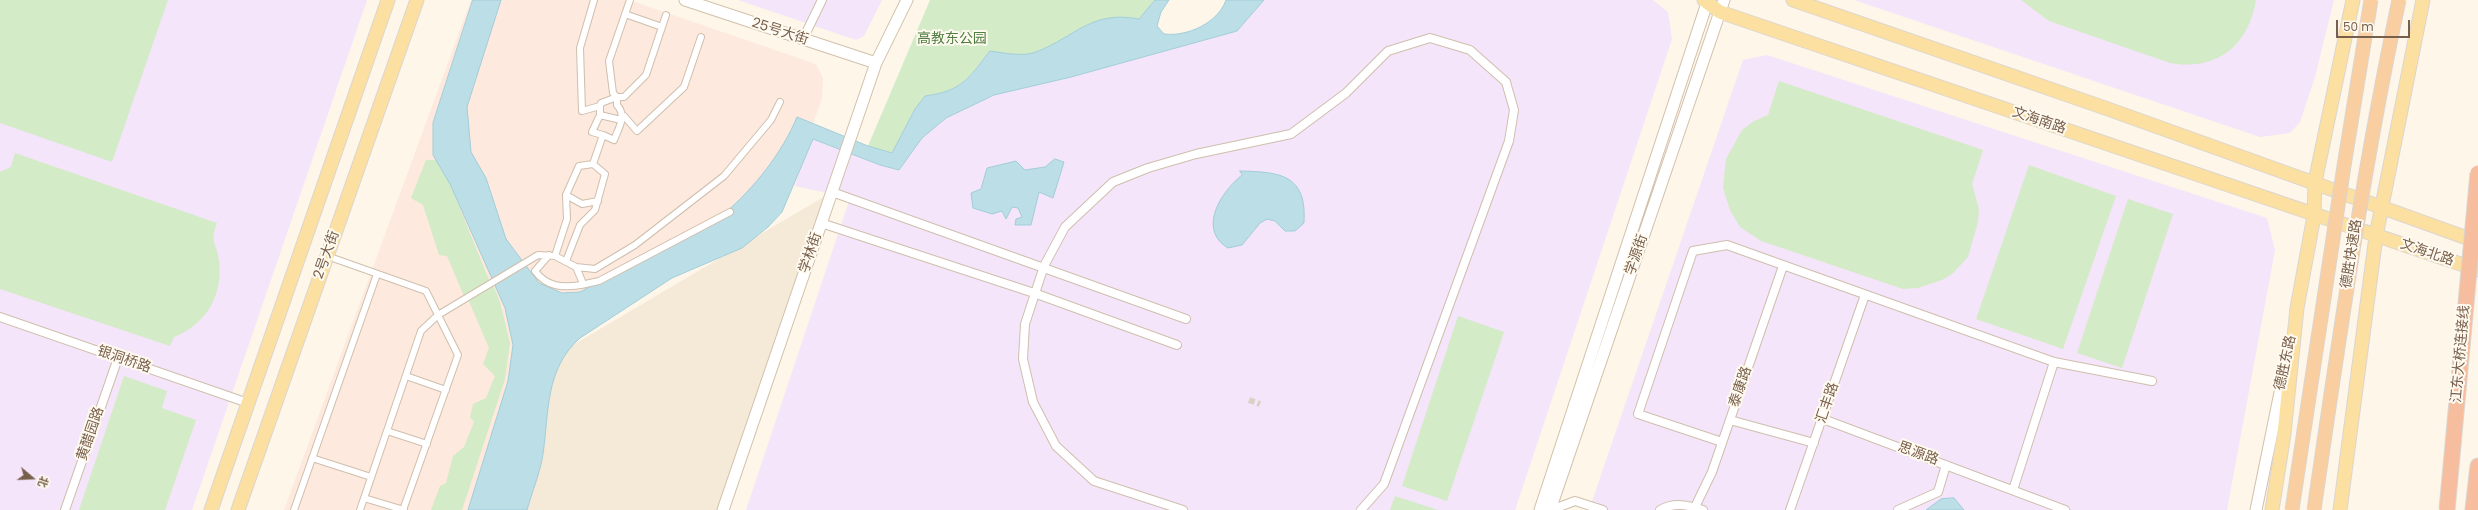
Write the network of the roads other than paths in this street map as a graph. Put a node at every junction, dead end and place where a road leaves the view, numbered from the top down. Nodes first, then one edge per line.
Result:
1 (388, 0) edge
2 (417, 0) edge
3 (594, 0) edge
4 (630, 0) edge
5 (685, 0) edge
6 (822, 0) edge
7 (908, 0) edge
8 (1793, 0) edge
9 (2353, 0) edge
10 (2371, 0) edge
11 (2400, 0) edge
12 (2423, 0) edge
13 (1707, 1) edge
14 (1722, 6) edge
15 (625, 14) junction
16 (666, 15) dead end
17 (662, 27) junction
18 (701, 36) dead end
19 (803, 39) junction
20 (876, 63) junction
21 (617, 96) junction
22 (780, 102) dead end
23 (600, 106) junction
24 (600, 115) junction
25 (622, 118) junction
26 (602, 135) junction
27 (593, 164) junction
28 (2478, 173) edge
29 (2316, 182) junction
30 (832, 192) junction
31 (566, 195) junction
32 (598, 201) junction
33 (2382, 207) junction
34 (730, 212) dead end
35 (2314, 216) junction
36 (821, 223) junction
37 (2376, 236) junction
38 (2478, 242) edge
39 (327, 256) junction
40 (552, 256) junction
41 (566, 262) junction
42 (1044, 266) junction
43 (1783, 266) junction
44 (576, 267) junction
45 (2478, 270) edge
46 (377, 274) junction
47 (581, 285) junction
48 (1034, 293) junction
49 (1865, 295) junction
50 (2297, 308) junction
51 (438, 314) junction
52 (0, 317) edge
53 (1186, 319) dead end
54 (1177, 345) dead end
55 (118, 358) junction
56 (2054, 362) junction
57 (406, 376) junction
58 (2152, 381) dead end
59 (446, 390) junction
60 (248, 403) junction
61 (1823, 419) junction
62 (1730, 420) junction
63 (387, 431) junction
64 (1722, 442) junction
65 (1814, 442) junction
66 (427, 444) junction
67 (312, 458) junction
68 (1946, 465) junction
69 (2478, 466) edge
70 (371, 477) junction
71 (2013, 490) junction
72 (364, 498) junction
73 (2049, 507) edge
74 (1699, 509) edge
75 (65, 510) edge
76 (211, 510) edge
77 (238, 510) edge
78 (294, 510) edge
79 (360, 510) edge
80 (404, 510) edge
81 (723, 510) edge
82 (1183, 510) edge
83 (1362, 510) edge
84 (1540, 510) edge
85 (1550, 510) edge
86 (1603, 510) edge
87 (1660, 510) edge
88 (1790, 510) edge
89 (1898, 510) edge
90 (2065, 510) edge
91 (2256, 510) edge
92 (2272, 510) edge
93 (2292, 510) edge
94 (2314, 510) edge
95 (2340, 510) edge
96 (2447, 510) edge
97 (2473, 510) edge

1 - 60 main road, 2号大街
2 - 39 main road, 2号大街
3 - 23 street
4 - 15 street
5 - 19 main road, 25号大街
6 - 19 street
7 - 20 main road, 学林街
8 - 29 main road
9 - 29 main road
10 - 93 highway, 德胜快速路, bridge
11 - 94 highway, 德胜快速路, bridge
12 - 33 main road
13 - 14 main road, 文海南路
13 - 84 main road
14 - 35 main road, 文海南路
14 - 85 main road, 学源街
15 - 17 street
15 - 21 street
16 - 17 street
17 - 21 street
18 - 25 street
19 - 20 main road, 25号大街
20 - 30 main road, 学林街
21 - 23 street
21 - 25 street
22 - 44 street
23 - 24 street
24 - 25 street
24 - 26 street
25 - 26 street
26 - 27 street
27 - 31 street
27 - 32 street
28 - 96 highway, 江东大桥连接线, bridge
29 - 33 main road
29 - 35 main road, 德胜东路
30 - 36 main road, 学林街
30 - 42 street
31 - 32 street
31 - 40 street
32 - 41 street
33 - 37 main road
33 - 38 main road, 文海北路
34 - 47 street
35 - 37 main road, 文海南路
35 - 50 main road, 德胜东路
36 - 48 street
36 - 81 main road, 学林街
37 - 45 main road, 文海北路
37 - 95 main road
39 - 46 street
39 - 77 main road, 2号大街
40 - 41 street
40 - 47 street
40 - 51 street
41 - 44 street
42 - 48 street
42 - 53 street
42 - 83 street
43 - 49 street
43 - 62 street, 泰康路
43 - 64 street
44 - 47 street
46 - 51 street
46 - 67 street
48 - 54 street
48 - 82 street
49 - 56 street
49 - 61 street, 汇丰路
50 - 91 main road, 德胜东路
50 - 92 main road
51 - 57 street
51 - 59 street
52 - 55 street, 银洞桥路
55 - 60 street, 银洞桥路
55 - 75 street, 黄醋园路
56 - 58 street
56 - 71 street
57 - 59 street
57 - 63 street
59 - 66 street
60 - 76 main road, 2号大街
61 - 65 street, 汇丰路
61 - 68 street, 思源路
62 - 64 street, 泰康路
62 - 65 street
63 - 66 street
63 - 70 street
64 - 74 street, 泰康路
65 - 88 street, 汇丰路
66 - 80 street
67 - 70 street
67 - 78 street
68 - 71 street, 思源路
68 - 89 street
69 - 97 highway
70 - 72 street
71 - 73 street, 思源路
72 - 79 street
72 - 80 street
73 - 90 street, 思源路
74 - 87 street
85 - 86 street

